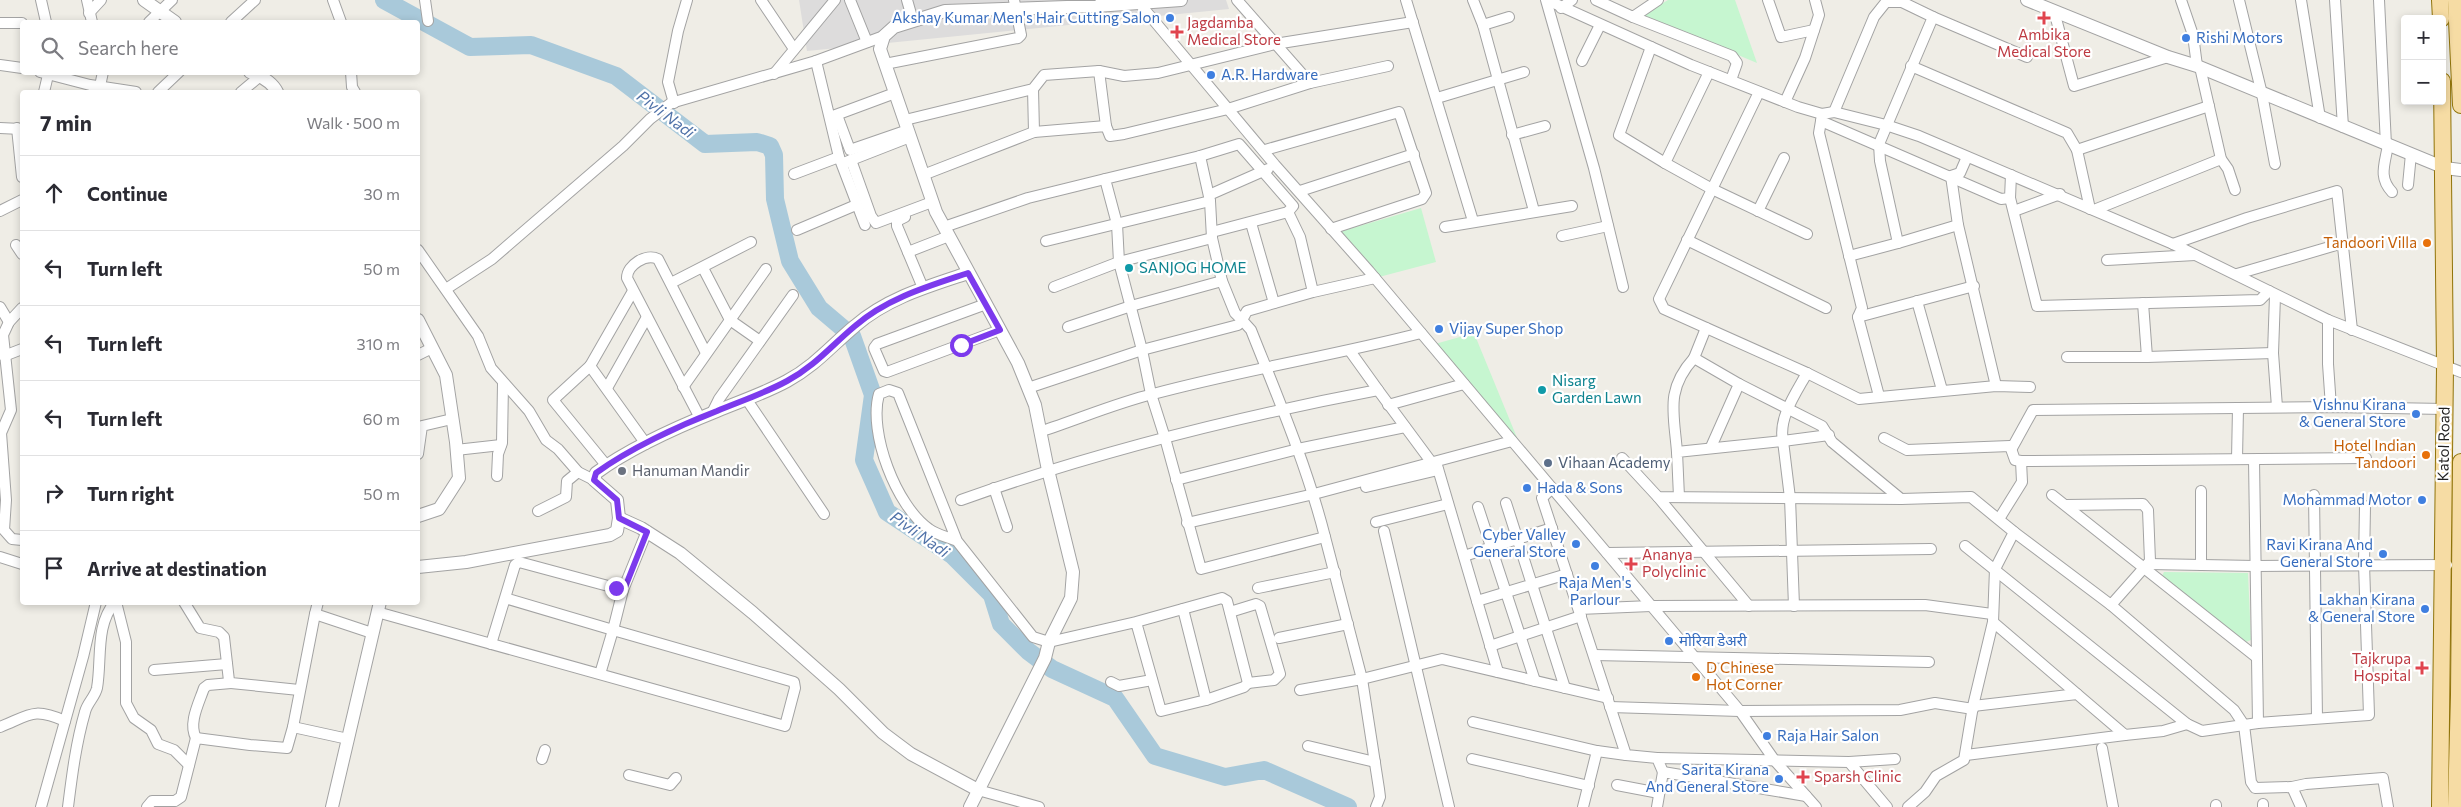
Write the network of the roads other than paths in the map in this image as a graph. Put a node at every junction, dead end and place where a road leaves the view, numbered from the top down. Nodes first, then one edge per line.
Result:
1 (42, 0) edge
2 (86, 0) edge
3 (100, 0) edge
4 (144, 0) edge
5 (172, 0) edge
6 (255, 0) edge
7 (333, 0) edge
8 (424, 0) edge
9 (687, 0) edge
10 (761, 0) edge
11 (835, 0) edge
12 (850, 0) edge
13 (907, 0) edge
14 (1181, 0) edge
15 (1237, 0) edge
16 (1406, 0) edge
17 (1473, 0) edge
18 (1546, 0) edge
19 (1572, 0) edge
20 (1596, 0) edge
21 (1658, 0) edge
22 (1768, 0) edge
23 (1815, 0) edge
24 (2027, 0) edge
25 (2181, 0) edge
26 (2239, 0) edge
27 (2300, 0) edge
28 (2335, 0) edge
29 (2379, 0) edge
30 (2440, 0) edge
31 (2456, 0) edge
32 (1901, 1) edge
33 (1136, 2) edge
34 (1014, 4) edge
35 (961, 5) edge
36 (1561, 8) junction
37 (160, 11) junction
38 (2054, 11) junction
39 (2440, 15) edge
40 (1633, 16) junction
41 (1509, 17) dead end
42 (1933, 17) junction
43 (90, 18) edge
44 (46, 20) edge
45 (151, 20) edge
46 (172, 20) edge
47 (233, 20) edge
48 (340, 20) edge
49 (428, 21) dead end
50 (914, 21) junction
51 (1414, 22) junction
52 (0, 23) edge
53 (20, 23) edge
54 (1482, 25) junction
55 (1600, 25) junction
56 (1814, 30) junction
57 (884, 36) junction
58 (867, 42) junction
59 (1275, 44) junction
60 (1651, 48) junction
61 (794, 49) junction
62 (2027, 56) dead end
63 (2168, 57) junction
64 (816, 61) junction
65 (1582, 61) dead end
66 (885, 64) junction
67 (0, 65) edge
68 (1191, 65) junction
69 (1388, 66) dead end
70 (1911, 66) junction
71 (2199, 67) junction
72 (20, 68) edge
73 (1099, 71) junction
74 (1524, 72) dead end
75 (1709, 72) junction
76 (774, 74) junction
77 (51, 75) edge
78 (55, 75) edge
79 (102, 75) edge
80 (176, 75) edge
81 (257, 75) edge
82 (259, 75) edge
83 (351, 75) edge
84 (1498, 80) junction
85 (1731, 80) junction
86 (1310, 83) junction
87 (100, 86) junction
88 (1033, 89) junction
89 (45, 90) edge
90 (124, 90) edge
91 (160, 90) edge
92 (243, 90) edge
93 (276, 90) edge
94 (351, 90) edge
95 (1759, 92) junction
96 (895, 93) junction
97 (2262, 94) junction
98 (1437, 98) junction
99 (1785, 102) junction
100 (673, 103) junction
101 (2443, 105) edge
102 (2209, 106) junction
103 (2461, 106) edge
104 (1228, 109) junction
105 (1834, 112) junction
106 (833, 116) junction
107 (1821, 117) junction
108 (2320, 118) junction
109 (1886, 125) junction
110 (1106, 126) junction
111 (1545, 126) dead end
112 (2343, 127) junction
113 (0, 128) edge
114 (20, 129) edge
115 (908, 129) junction
116 (1034, 132) junction
117 (1512, 135) junction
118 (1879, 144) junction
119 (2387, 146) junction
120 (1265, 150) junction
121 (2077, 150) junction
122 (1414, 154) junction
123 (1200, 156) junction
124 (2410, 156) junction
125 (1967, 157) junction
126 (1784, 158) dead end
127 (2221, 159) junction
128 (844, 160) junction
129 (1665, 163) junction
130 (2276, 164) dead end
131 (1275, 165) junction
132 (2445, 168) junction
133 (2461, 170) edge
134 (1264, 171) junction
135 (794, 174) dead end
136 (2011, 175) junction
137 (922, 176) junction
138 (1951, 176) junction
139 (1105, 179) junction
140 (2408, 185) dead end
141 (1712, 189) junction
142 (2235, 190) dead end
143 (2392, 192) dead end
144 (1302, 194) junction
145 (2060, 194) junction
146 (1210, 198) junction
147 (2010, 198) junction
148 (20, 201) edge
149 (933, 204) junction
150 (856, 206) junction
151 (1572, 206) dead end
152 (1290, 209) junction
153 (2092, 209) junction
154 (0, 211) edge
155 (1534, 211) junction
156 (1758, 211) junction
157 (2014, 211) junction
158 (1473, 221) junction
159 (1251, 222) junction
160 (1117, 224) junction
161 (865, 225) dead end
162 (1958, 225) junction
163 (1608, 226) junction
164 (1445, 227) dead end
165 (1331, 229) junction
166 (797, 230) dead end
167 (947, 232) junction
168 (1807, 234) dead end
169 (1212, 235) junction
170 (1562, 236) dead end
171 (1687, 240) junction
172 (1046, 241) dead end
173 (750, 242) dead end
174 (1898, 243) junction
175 (2344, 243) junction
176 (2173, 244) junction
177 (908, 252) junction
178 (420, 253) edge
179 (2196, 255) junction
180 (1850, 256) junction
181 (2107, 260) dead end
182 (1118, 262) junction
183 (702, 268) junction
184 (766, 269) dead end
185 (968, 273) junction
186 (2237, 274) junction
187 (1375, 278) junction
188 (1222, 282) junction
189 (671, 283) junction
190 (1054, 286) dead end
191 (1974, 286) junction
192 (1623, 287) dead end
193 (923, 288) junction
194 (446, 289) junction
195 (633, 291) junction
196 (1313, 292) junction
197 (2272, 293) junction
198 (793, 294) dead end
199 (1917, 301) junction
200 (1274, 302) junction
201 (2143, 303) junction
202 (986, 304) junction
203 (1131, 306) junction
204 (0, 307) edge
205 (1826, 308) dead end
206 (20, 310) edge
207 (647, 317) junction
208 (1858, 317) junction
209 (730, 320) junction
210 (1242, 320) junction
211 (2328, 320) junction
212 (9, 322) junction
213 (420, 324) edge
214 (1068, 327) dead end
215 (1706, 328) junction
216 (1000, 330) junction
217 (2352, 330) junction
218 (1421, 333) junction
219 (760, 340) junction
220 (432, 348) junction
221 (20, 349) edge
222 (1142, 350) junction
223 (1350, 351) junction
224 (706, 353) junction
225 (2273, 353) junction
226 (420, 354) edge
227 (4, 356) junction
228 (1694, 358) junction
229 (2067, 358) dead end
230 (2147, 358) junction
231 (590, 366) junction
232 (1265, 366) junction
233 (2445, 367) junction
234 (2461, 372) edge
235 (1806, 373) junction
236 (503, 383) junction
237 (1464, 384) junction
238 (1739, 384) junction
239 (1996, 386) junction
240 (683, 387) junction
241 (2030, 387) dead end
242 (607, 388) junction
243 (1028, 388) junction
244 (1378, 390) junction
245 (1942, 390) junction
246 (1151, 394) junction
247 (1871, 398) junction
248 (747, 400) junction
249 (1388, 405) junction
250 (2277, 407) junction
251 (2331, 407) junction
252 (1282, 408) junction
253 (1789, 408) junction
254 (2238, 408) junction
255 (2445, 409) junction
256 (11, 410) junction
257 (20, 412) edge
258 (712, 413) junction
259 (700, 418) junction
260 (452, 419) junction
261 (1405, 427) junction
262 (1042, 431) junction
263 (1829, 435) junction
264 (1166, 438) junction
265 (1884, 438) dead end
266 (420, 440) edge
267 (1512, 441) junction
268 (1783, 441) junction
269 (646, 444) junction
270 (501, 445) junction
271 (1711, 447) junction
272 (2012, 448) junction
273 (1298, 449) junction
274 (456, 450) junction
275 (1677, 452) junction
276 (1622, 458) dead end
277 (2366, 458) dead end
278 (2237, 459) junction
279 (2254, 460) junction
280 (2021, 461) junction
281 (2461, 462) edge
282 (606, 465) junction
283 (1435, 465) junction
284 (1048, 470) junction
285 (578, 472) junction
286 (497, 476) dead end
287 (594, 480) junction
288 (1176, 480) junction
289 (1366, 487) dead end
290 (994, 488) junction
291 (1552, 488) junction
292 (2201, 491) dead end
293 (1314, 494) junction
294 (2052, 495) dead end
295 (2314, 495) dead end
296 (1658, 497) junction
297 (1679, 497) junction
298 (1790, 498) junction
299 (1901, 499) junction
300 (961, 500) dead end
301 (1506, 503) dead end
302 (1448, 504) junction
303 (2066, 505) junction
304 (2365, 506) dead end
305 (1478, 507) dead end
306 (538, 511) dead end
307 (824, 514) dead end
308 (420, 515) edge
309 (619, 518) junction
310 (1999, 519) junction
311 (1376, 522) dead end
312 (1187, 523) junction
313 (1007, 527) dead end
314 (1552, 528) junction
315 (1384, 531) dead end
316 (647, 532) junction
317 (2014, 532) junction
318 (1325, 537) junction
319 (20, 540) edge
320 (1516, 540) junction
321 (957, 541) junction
322 (1964, 546) dead end
323 (1491, 548) junction
324 (1931, 549) dead end
325 (1793, 550) junction
326 (1703, 551) junction
327 (1607, 553) junction
328 (1464, 556) junction
329 (0, 557) edge
330 (20, 563) edge
331 (2364, 564) junction
332 (2442, 564) junction
333 (2201, 565) junction
334 (420, 566) edge
335 (2148, 566) junction
336 (2255, 566) junction
337 (2314, 566) junction
338 (2460, 568) edge
339 (1995, 570) junction
340 (1336, 572) junction
341 (1567, 574) junction
342 (1531, 585) junction
343 (1258, 588) dead end
344 (624, 590) junction
345 (1506, 592) junction
346 (505, 598) junction
347 (1477, 600) junction
348 (95, 605) edge
349 (113, 605) edge
350 (117, 605) edge
351 (186, 605) edge
352 (317, 605) edge
353 (1651, 606) junction
354 (1749, 606) junction
355 (1794, 606) junction
356 (2111, 606) junction
357 (379, 607) edge
358 (1183, 609) junction
359 (1230, 612) junction
360 (1580, 612) junction
361 (315, 614) junction
362 (1992, 618) junction
363 (1136, 622) junction
364 (1348, 624) junction
365 (1545, 628) junction
366 (613, 630) junction
367 (372, 633) junction
368 (1519, 636) junction
369 (1280, 638) dead end
370 (1049, 642) junction
371 (491, 644) junction
372 (1490, 646) junction
373 (1594, 655) junction
374 (2255, 656) junction
375 (1695, 659) junction
376 (1929, 662) dead end
377 (227, 664) junction
378 (1416, 666) junction
379 (154, 670) dead end
380 (1498, 672) junction
381 (600, 674) junction
382 (1362, 679) junction
383 (1152, 680) junction
384 (1535, 681) junction
385 (1111, 682) dead end
386 (231, 683) junction
387 (1248, 683) junction
388 (1565, 688) junction
389 (299, 690) junction
390 (1300, 690) dead end
391 (2077, 694) junction
392 (1206, 700) junction
393 (1609, 703) junction
394 (1973, 708) junction
395 (1740, 711) junction
396 (2317, 718) junction
397 (65, 721) junction
398 (1474, 722) dead end
399 (2187, 724) junction
400 (2258, 724) junction
401 (2244, 725) junction
402 (0, 727) edge
403 (292, 727) junction
404 (2125, 736) junction
405 (196, 738) junction
406 (348, 738) junction
407 (1308, 746) dead end
408 (2102, 748) dead end
409 (1597, 751) junction
410 (1626, 755) junction
411 (1966, 755) junction
412 (1657, 758) junction
413 (1472, 759) dead end
414 (1895, 759) dead end
415 (1775, 761) junction
416 (1374, 762) junction
417 (1849, 762) junction
418 (188, 765) junction
419 (1663, 772) junction
420 (629, 775) dead end
421 (676, 778) dead end
422 (1617, 785) dead end
423 (1589, 786) junction
424 (2292, 787) junction
425 (978, 790) junction
426 (1660, 793) junction
427 (1806, 796) junction
428 (1378, 806) edge
429 (41, 807) edge
430 (68, 807) edge
431 (147, 807) edge
432 (332, 807) edge
433 (970, 807) edge
434 (1039, 807) edge
435 (1449, 807) edge
436 (1583, 807) edge
437 (1657, 807) edge
438 (1816, 807) edge
439 (1887, 807) edge
440 (1908, 807) edge
441 (2113, 807) edge
442 (2301, 807) edge
443 (2388, 807) edge
444 (2440, 807) edge
445 (2456, 807) edge

1 - 44 street
2 - 43 street
3 - 43 street
4 - 37 street
5 - 37 street
6 - 47 street
7 - 48 street
8 - 49 street
9 - 100 street
10 - 61 street
11 - 61 street
12 - 58 street
13 - 50 street
14 - 33 street
15 - 59 street
16 - 51 street
17 - 54 street
18 - 36 street
18 - 163 street
19 - 36 street
20 - 40 street
21 - 40 street
22 - 56 street
23 - 56 street
24 - 38 street
25 - 71 street
26 - 97 street
27 - 108 street
28 - 112 street
29 - 119 street
30 - 39 main road
31 - 103 main road
32 - 42 street
32 - 105 street
33 - 34 street
33 - 68 street
34 - 35 street
34 - 66 street
35 - 50 street
36 - 55 street
37 - 45 street
37 - 46 street
38 - 63 street
38 - 63 street
40 - 85 street
41 - 54 street
42 - 62 street
42 - 70 street
50 - 57 street
51 - 59 street
51 - 98 street
52 - 53 street
54 - 84 street
55 - 60 street
55 - 65 street
56 - 99 street
57 - 58 street
57 - 66 street
58 - 64 street
59 - 68 street
59 - 86 street
60 - 75 street
60 - 129 street
61 - 76 street
63 - 71 street
64 - 76 street
64 - 106 street
66 - 96 street
67 - 72 street
68 - 73 street
68 - 104 street
69 - 86 street
70 - 109 street
70 - 121 street
71 - 97 street
71 - 102 street
73 - 88 street
73 - 110 street
74 - 84 street
75 - 85 street
75 - 129 street
76 - 100 street
77 - 89 street
78 - 87 street
79 - 87 street
80 - 91 street
81 - 92 street
82 - 93 street
83 - 94 street
84 - 98 street
84 - 117 street
85 - 95 street
86 - 104 street
87 - 90 street
88 - 115 street
88 - 116 street
95 - 99 street
95 - 141 street
96 - 106 street
96 - 115 street
97 - 108 street
97 - 130 street
98 - 158 street
99 - 107 street
100 - 194 street
101 - 132 main road, Katol Road
102 - 121 street
102 - 127 street
104 - 110 street
104 - 120 street
105 - 107 street
105 - 109 street
106 - 115 street
106 - 128 street
107 - 118 street
107 - 180 street
108 - 112 street
109 - 118 street
109 - 125 street
110 - 116 street
111 - 117 street
112 - 119 street
113 - 114 street
115 - 128 street
115 - 137 street
116 - 137 street
117 - 155 street
118 - 138 street
118 - 174 street
119 - 124 street
119 - 143 street
120 - 122 street
120 - 131 street
121 - 153 street
122 - 144 street
122 - 165 street
123 - 134 street
123 - 139 street
123 - 146 street
124 - 132 street
124 - 140 street
125 - 136 street
125 - 138 street
126 - 156 street
127 - 142 street
127 - 153 street
128 - 135 street
128 - 149 street
128 - 150 street
129 - 141 street
131 - 134 street
131 - 144 street
132 - 133 street
132 - 233 main road, Katol Road
134 - 146 street
134 - 152 street
136 - 145 street
136 - 147 street
137 - 149 street
138 - 147 street
138 - 162 street
139 - 160 street
139 - 167 street
141 - 156 street
141 - 171 street
144 - 152 street
144 - 165 street
145 - 153 street
145 - 157 street
146 - 160 street
146 - 169 street
147 - 157 street
148 - 154 street
149 - 167 street
149 - 177 street
150 - 161 street
150 - 166 street
151 - 155 street
152 - 159 street
152 - 196 street
153 - 176 street
155 - 158 street
156 - 168 street
157 - 201 street
158 - 164 street
159 - 169 street
159 - 200 street
160 - 172 street
160 - 182 street
162 - 174 street
162 - 191 street
163 - 170 street
163 - 192 street
165 - 187 street
167 - 177 street
167 - 185 street
169 - 182 street
169 - 188 street
171 - 205 street
171 - 215 street
173 - 183 street
174 - 180 street
175 - 176 street
175 - 186 street
175 - 217 street
176 - 179 street
177 - 193 street
178 - 194 street
179 - 181 street
179 - 186 street
180 - 208 street
182 - 190 street
182 - 203 street
183 - 189 street
183 - 209 street
184 - 209 street
185 - 193 street
185 - 202 street
186 - 197 street
187 - 196 street
187 - 218 street
188 - 203 street
188 - 210 street
189 - 195 street
189 - 224 street
191 - 199 street
191 - 239 street
193 - 248 street
194 - 236 street
195 - 207 street
195 - 231 street
196 - 200 street
197 - 201 street
197 - 211 street
197 - 225 street
198 - 219 street
199 - 208 street
199 - 245 street
200 - 210 street
201 - 230 street
202 - 216 street
202 - 216 street
203 - 214 street
203 - 222 street
204 - 212 street
206 - 212 street
207 - 240 street
207 - 242 street
208 - 247 street
209 - 219 street
209 - 224 street
210 - 222 street
210 - 232 street
211 - 217 street
211 - 251 street
212 - 227 street
213 - 220 street
215 - 228 street
215 - 235 street
216 - 243 street
217 - 233 street
218 - 223 street
218 - 237 street
219 - 258 street
220 - 226 street
220 - 260 street
221 - 227 street
222 - 243 street
222 - 246 street
223 - 232 street
223 - 244 street
224 - 240 street
225 - 230 street
225 - 250 street
227 - 256 street
228 - 238 street
228 - 275 street
229 - 230 street
231 - 242 street
231 - 282 street
232 - 246 street
232 - 252 street
233 - 234 street
233 - 255 main road, Katol Road
235 - 247 street
235 - 253 street
236 - 270 street
236 - 285 street
237 - 249 street
237 - 267 street
238 - 253 street
238 - 271 street
239 - 241 street
239 - 245 street
240 - 259 street
242 - 269 street
243 - 262 street
244 - 249 street
244 - 252 street
245 - 247 street
246 - 262 street
246 - 264 street
248 - 258 street
248 - 307 street
249 - 261 street
250 - 251 street
250 - 254 street
251 - 255 street
252 - 264 street
252 - 273 street
253 - 263 street
253 - 268 street
254 - 272 street
254 - 278 street
255 - 332 main road, Katol Road
256 - 257 street
256 - 319 street
258 - 259 street
259 - 269 street
260 - 266 street
260 - 274 street
261 - 273 street
261 - 283 street
262 - 284 street
263 - 268 street
263 - 299 street
264 - 284 street
264 - 288 street
265 - 272 street
267 - 283 street
267 - 291 street
268 - 271 street
268 - 298 street
269 - 282 street
270 - 274 street
270 - 286 street
271 - 275 street
272 - 280 street
273 - 288 street
273 - 293 street
274 - 308 street
275 - 297 street
276 - 296 street
277 - 279 street
278 - 279 street
278 - 280 street
279 - 336 street
280 - 310 street
281 - 338 main road, Katol Road
282 - 287 street
283 - 289 street
283 - 293 street
283 - 302 street
284 - 290 street
284 - 370 street
285 - 287 street
285 - 306 street
287 - 309 street
288 - 312 street
290 - 300 street
290 - 313 street
291 - 314 street
291 - 327 street
292 - 333 street
293 - 312 street
293 - 318 street
294 - 303 street
295 - 337 street
296 - 297 street
296 - 326 street
297 - 298 street
298 - 299 street
298 - 325 street
299 - 310 street
301 - 320 street
302 - 311 street
302 - 328 street
303 - 335 street
303 - 335 street
304 - 331 street
305 - 323 street
309 - 316 street
309 - 334 street
310 - 317 street
312 - 318 street
314 - 320 street
314 - 341 street
315 - 378 street
316 - 344 street
316 - 425 street
317 - 339 street
317 - 356 street
318 - 340 street
320 - 323 street
320 - 342 street
321 - 321 street
321 - 370 street
322 - 339 street
323 - 328 street
323 - 345 street
324 - 325 street
325 - 326 street
325 - 355 street
326 - 327 street
326 - 354 street
327 - 353 street
328 - 347 street
329 - 330 street
331 - 332 street
331 - 337 street
331 - 396 street
332 - 338 street
332 - 444 main road, Katol Road
333 - 335 street
333 - 336 street
335 - 356 street
335 - 374 street
336 - 337 street
336 - 374 street
337 - 396 street
338 - 445 main road, Katol Road
339 - 362 street
339 - 399 street
340 - 343 street
340 - 364 street
341 - 342 street
341 - 360 street
342 - 345 street
342 - 365 street
344 - 346 street
344 - 366 street
345 - 347 street
345 - 368 street
346 - 366 street
346 - 371 street
347 - 372 street
348 - 397 street
349 - 430 street
350 - 418 street
351 - 377 street
352 - 361 street
353 - 354 street
353 - 360 street
353 - 375 street
354 - 355 street
355 - 362 street
356 - 401 street
357 - 367 street
357 - 371 street
358 - 359 street
358 - 363 street
358 - 392 street
359 - 387 street
359 - 387 street
360 - 365 street
360 - 373 street
361 - 367 street
361 - 389 street
362 - 391 street
362 - 394 street
363 - 370 street
363 - 383 street
364 - 369 street
364 - 382 street
365 - 368 street
365 - 388 street
366 - 381 street
366 - 381 street
367 - 406 street
368 - 372 street
368 - 384 street
370 - 425 street
371 - 381 street
372 - 380 street
373 - 375 street
373 - 393 street
374 - 400 street
375 - 376 street
375 - 395 street
377 - 379 street
377 - 386 street
378 - 380 street
378 - 382 street
378 - 435 street
380 - 384 street
382 - 390 street
382 - 416 street
383 - 385 street
383 - 392 street
384 - 388 street
386 - 389 street
386 - 405 street
387 - 392 street
388 - 393 street
389 - 403 street
391 - 394 street
391 - 404 street
393 - 395 street
393 - 410 street
394 - 395 street
394 - 411 street
395 - 415 street
396 - 400 street
397 - 402 street
397 - 429 street
398 - 409 street
399 - 401 street
399 - 404 street
400 - 401 street
401 - 424 street
403 - 405 street
403 - 406 street
404 - 411 street
405 - 418 street
406 - 432 street
407 - 416 street
408 - 441 street
409 - 410 street
409 - 423 street
410 - 412 street
411 - 440 street
412 - 415 street
412 - 419 street
413 - 423 street
414 - 417 street
415 - 417 street
415 - 427 street
416 - 428 street
417 - 439 street
418 - 431 street
419 - 426 street
419 - 427 street
420 - 421 street
422 - 426 street
423 - 436 street
424 - 442 street
424 - 443 street
425 - 433 street
425 - 434 street
426 - 437 street
427 - 438 street

